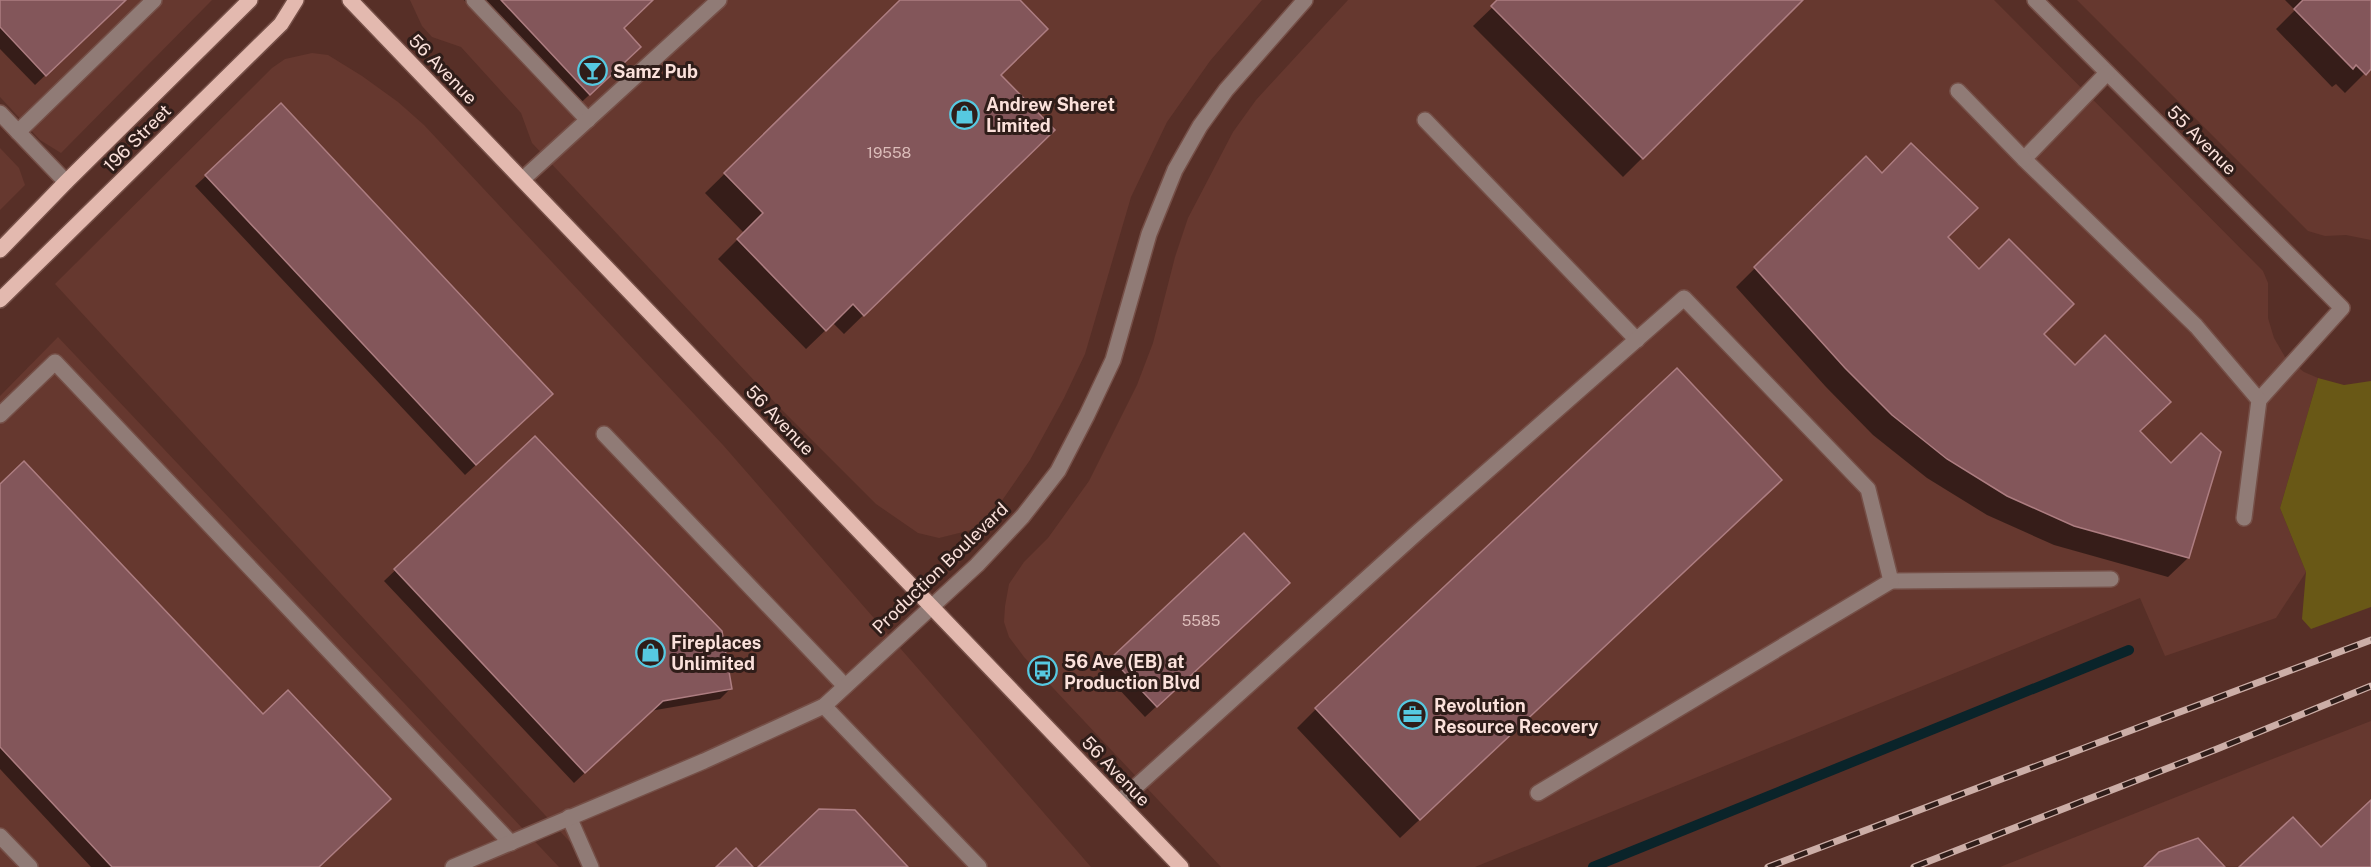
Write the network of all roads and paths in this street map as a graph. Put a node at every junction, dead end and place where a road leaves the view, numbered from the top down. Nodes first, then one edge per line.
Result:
1 (154, 0) edge
2 (250, 0) edge
3 (296, 0) edge
4 (350, 0) edge
5 (474, 0) edge
6 (719, 0) edge
7 (1305, 0) edge
8 (2034, 0) edge
9 (2108, 73) junction
10 (1958, 91) dead end
11 (0, 113) edge
12 (588, 120) junction
13 (1425, 120) dead end
14 (18, 132) junction
15 (2024, 159) junction
16 (523, 179) junction
17 (66, 182) junction
18 (0, 250) edge
19 (0, 300) edge
20 (1637, 340) junction
21 (2259, 400) junction
22 (0, 415) edge
23 (604, 434) dead end
24 (2244, 518) dead end
25 (2111, 579) dead end
26 (1891, 581) junction
27 (932, 605) junction
28 (845, 686) junction
29 (824, 706) junction
30 (1538, 793) dead end
31 (1119, 802) junction
32 (569, 817) junction
33 (0, 836) edge
34 (511, 843) junction
35 (30, 867) edge
36 (453, 867) edge
37 (591, 867) edge
38 (979, 867) edge
39 (1181, 867) edge

1 - 14 street
2 - 17 main road, 196 Street
3 - 19 main road, 196 Street
4 - 16 main road, 56 Avenue
5 - 12 street
6 - 12 street
7 - 27 street, Production Boulevard
8 - 9 street, 55 Avenue
9 - 15 street
9 - 21 street, 55 Avenue
10 - 15 street
11 - 14 street
12 - 16 street
13 - 20 street
14 - 17 street
15 - 21 street
16 - 27 main road, 56 Avenue
17 - 18 main road, 196 Street
20 - 26 street
20 - 31 street
21 - 24 street
22 - 34 street
23 - 28 street
25 - 26 street
26 - 30 street
27 - 28 street, Production Boulevard
27 - 31 main road, 56 Avenue
28 - 29 street, Production Boulevard
29 - 32 street, Production Boulevard
29 - 38 street
31 - 39 main road, 56 Avenue
32 - 34 street, Production Boulevard
32 - 37 street
33 - 35 street
34 - 36 street, Production Boulevard

